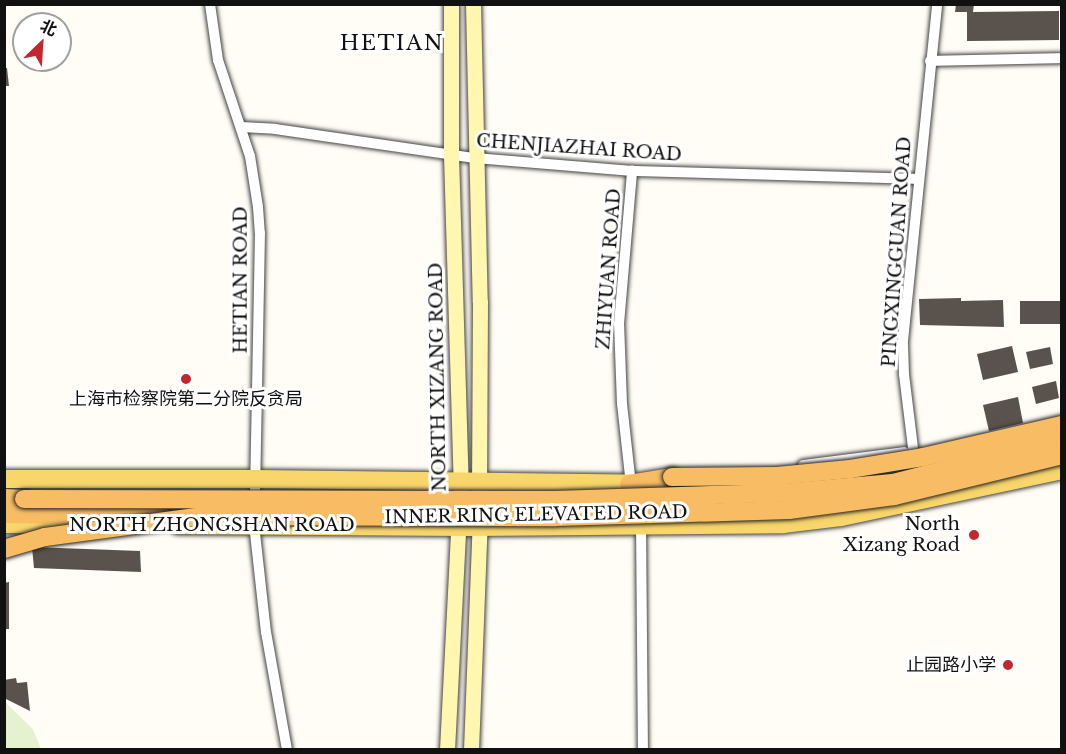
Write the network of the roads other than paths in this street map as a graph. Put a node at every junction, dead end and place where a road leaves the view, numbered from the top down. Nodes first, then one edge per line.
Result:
1 (210, 4) edge
2 (451, 4) edge
3 (473, 4) edge
4 (937, 4) edge
5 (1062, 58) edge
6 (930, 61) junction
7 (241, 127) junction
8 (452, 155) junction
9 (475, 158) junction
10 (632, 171) junction
11 (917, 178) junction
12 (1062, 425) edge
13 (1062, 431) edge
14 (1062, 441) edge
15 (1062, 455) edge
16 (914, 459) junction
17 (1062, 470) edge
18 (4, 473) edge
19 (4, 479) edge
20 (77, 479) junction
21 (256, 479) junction
22 (630, 480) junction
23 (470, 481) junction
24 (4, 498) edge
25 (919, 502) junction
26 (4, 514) edge
27 (202, 516) junction
28 (4, 524) edge
29 (641, 525) junction
30 (459, 526) junction
31 (480, 527) junction
32 (255, 529) junction
33 (4, 549) edge
34 (287, 750) edge
35 (447, 750) edge
36 (471, 750) edge
37 (643, 750) edge

1 - 7 street, HETIAN ROAD
2 - 8 main road, NORTH XIZANG ROAD
3 - 9 main road, NORTH XIZANG ROAD
4 - 6 street, PINGXINGGUAN ROAD
5 - 6 street
6 - 11 street, PINGXINGGUAN ROAD
7 - 8 street, CHENJIAZHAI ROAD
7 - 21 street, HETIAN ROAD
8 - 9 street, CHENJIAZHAI ROAD
8 - 23 main road, NORTH XIZANG ROAD
9 - 10 street, CHENJIAZHAI ROAD
9 - 23 main road, NORTH XIZANG ROAD
10 - 11 street, CHENJIAZHAI ROAD
10 - 22 street, ZHIYUAN ROAD
11 - 16 street, PINGXINGGUAN ROAD
12 - 22 highway, bridge
13 - 16 main road
14 - 24 highway, INNER RING ELEVATED ROAD, bridge
15 - 27 highway, INNER RING ELEVATED ROAD, bridge
16 - 22 main road
16 - 25 street, PINGXINGGUAN ROAD
17 - 25 main road, NORTH ZHONGSHAN ROAD
18 - 20 main road
19 - 20 main road
20 - 21 main road
21 - 23 main road
21 - 32 street, HETIAN ROAD
22 - 23 main road
23 - 30 main road, NORTH XIZANG ROAD
23 - 31 main road, NORTH XIZANG ROAD
25 - 29 main road, NORTH ZHONGSHAN ROAD
26 - 27 highway, INNER RING ELEVATED ROAD, bridge
27 - 33 highway, bridge
28 - 32 main road, NORTH ZHONGSHAN ROAD
29 - 31 main road, NORTH ZHONGSHAN ROAD
29 - 37 street
30 - 31 main road, NORTH ZHONGSHAN ROAD
30 - 32 main road, NORTH ZHONGSHAN ROAD
30 - 35 main road, NORTH XIZANG ROAD
31 - 36 main road, NORTH XIZANG ROAD
32 - 34 street, HETIAN ROAD

